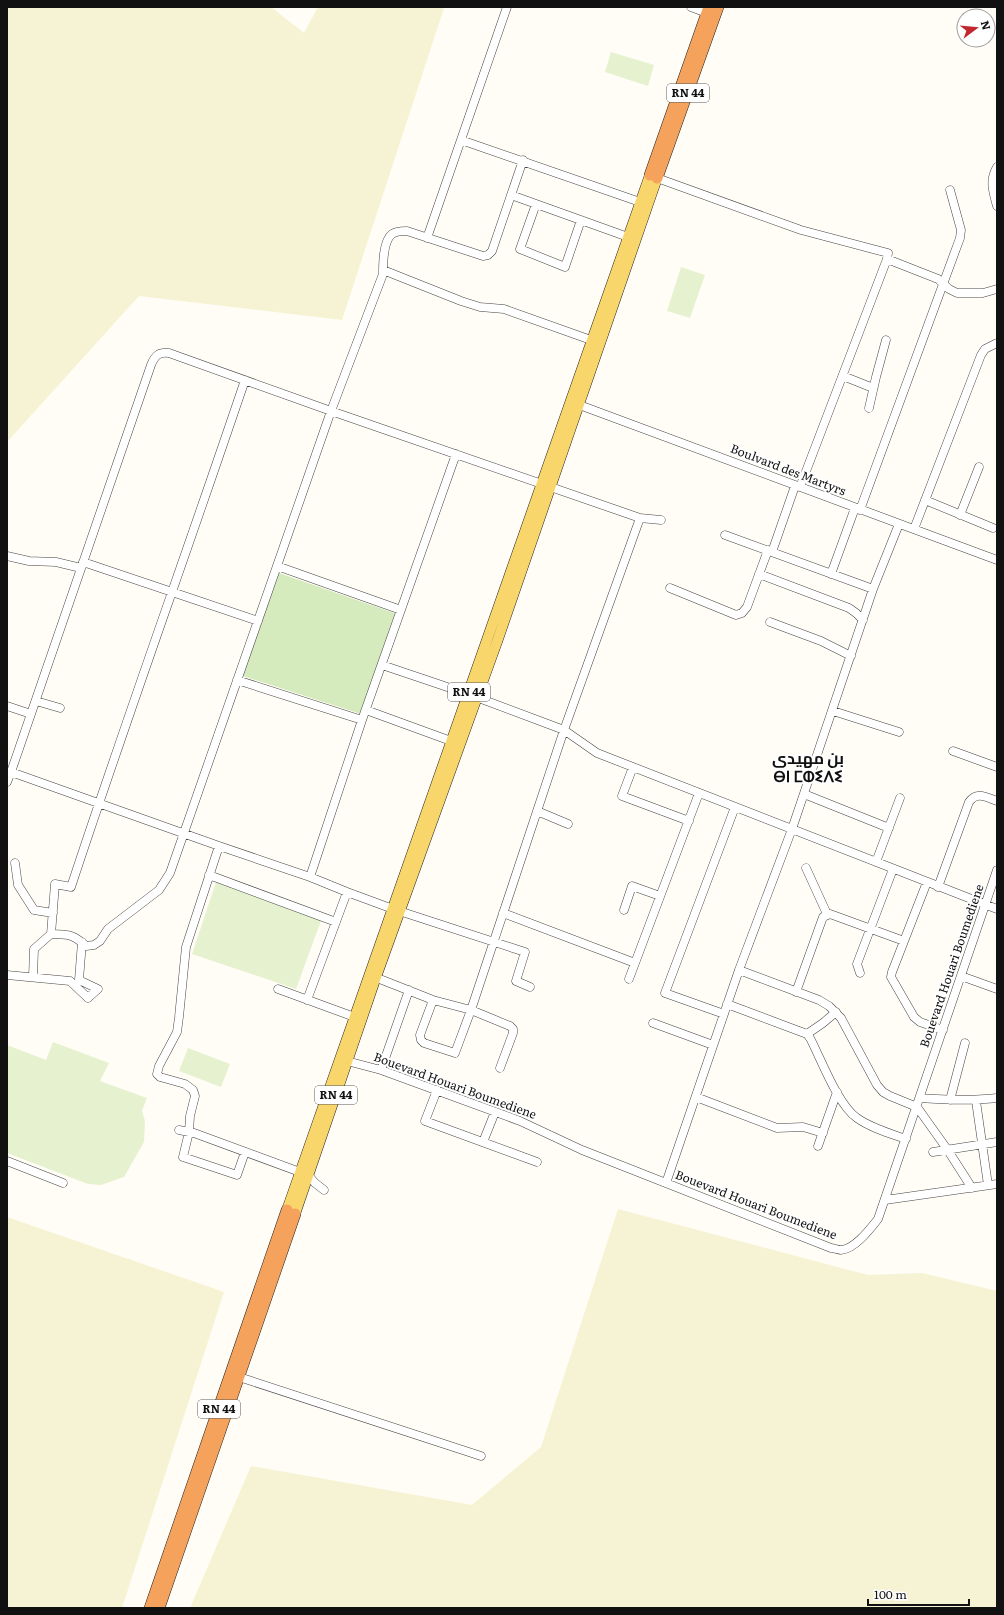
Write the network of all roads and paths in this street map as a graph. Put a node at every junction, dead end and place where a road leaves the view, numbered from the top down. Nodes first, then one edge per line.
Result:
1 (507, 7) edge
2 (691, 7) edge
3 (718, 7) edge
4 (708, 10) edge
5 (461, 140) junction
6 (523, 160) junction
7 (997, 167) edge
8 (653, 176) junction
9 (950, 190) dead end
10 (511, 195) junction
11 (640, 202) junction
12 (536, 204) junction
13 (997, 206) edge
14 (581, 220) junction
15 (628, 237) junction
16 (427, 238) junction
17 (888, 259) junction
18 (383, 270) junction
19 (942, 284) junction
20 (997, 289) edge
21 (592, 340) junction
22 (886, 340) dead end
23 (997, 343) edge
24 (843, 376) junction
25 (245, 380) junction
26 (873, 388) junction
27 (575, 403) junction
28 (869, 408) dead end
29 (331, 411) junction
30 (456, 454) junction
31 (979, 467) dead end
32 (546, 485) junction
33 (798, 487) junction
34 (925, 500) junction
35 (857, 509) junction
36 (960, 515) junction
37 (640, 518) junction
38 (661, 520) dead end
39 (899, 524) junction
40 (993, 528) dead end
41 (914, 529) junction
42 (725, 535) dead end
43 (770, 551) junction
44 (7, 556) edge
45 (997, 560) edge
46 (82, 565) junction
47 (277, 566) junction
48 (759, 574) junction
49 (831, 574) junction
50 (670, 588) dead end
51 (873, 589) junction
52 (173, 592) junction
53 (401, 610) junction
54 (863, 620) junction
55 (258, 621) junction
56 (770, 622) dead end
57 (851, 656) junction
58 (382, 665) junction
59 (237, 680) junction
60 (472, 696) junction
61 (36, 701) junction
62 (7, 706) edge
63 (60, 708) dead end
64 (366, 710) junction
65 (833, 711) junction
66 (31, 714) junction
67 (362, 720) junction
68 (564, 730) junction
69 (900, 732) dead end
70 (452, 742) junction
71 (953, 751) dead end
72 (633, 767) junction
73 (997, 767) edge
74 (11, 772) junction
75 (7, 782) edge
76 (699, 793) junction
77 (804, 794) junction
78 (900, 798) dead end
79 (997, 801) edge
80 (98, 803) junction
81 (735, 807) junction
82 (537, 811) junction
83 (689, 821) junction
84 (568, 824) dead end
85 (889, 828) junction
86 (792, 829) junction
87 (184, 834) junction
88 (219, 846) junction
89 (15, 862) dead end
90 (876, 862) junction
91 (806, 868) dead end
92 (893, 869) junction
93 (997, 870) edge
94 (209, 875) junction
95 (310, 877) junction
96 (927, 882) junction
97 (938, 887) junction
98 (347, 892) junction
99 (660, 896) junction
100 (985, 906) junction
101 (997, 909) edge
102 (397, 910) junction
103 (624, 910) dead end
104 (53, 913) junction
105 (503, 913) junction
106 (827, 914) junction
107 (336, 922) junction
108 (871, 929) junction
109 (51, 934) junction
110 (494, 941) junction
111 (904, 941) junction
112 (82, 942) junction
113 (635, 963) junction
114 (739, 970) junction
115 (860, 973) dead end
116 (7, 975) edge
117 (373, 976) junction
118 (961, 976) junction
119 (32, 977) junction
120 (629, 979) dead end
121 (530, 987) dead end
122 (278, 989) dead end
123 (997, 989) edge
124 (409, 990) junction
125 (796, 992) junction
126 (307, 1000) junction
127 (433, 1000) junction
128 (727, 1004) junction
129 (471, 1010) junction
130 (836, 1012) junction
131 (724, 1014) junction
132 (358, 1019) junction
133 (653, 1023) dead end
134 (943, 1030) junction
135 (807, 1034) junction
136 (966, 1043) dead end
137 (713, 1045) junction
138 (344, 1060) junction
139 (500, 1068) dead end
140 (381, 1070) junction
141 (437, 1090) junction
142 (837, 1092) junction
143 (696, 1097) junction
144 (920, 1098) junction
145 (997, 1098) edge
146 (950, 1100) junction
147 (976, 1101) junction
148 (916, 1107) junction
149 (495, 1112) junction
150 (179, 1130) dead end
151 (189, 1132) junction
152 (823, 1133) junction
153 (906, 1139) junction
154 (483, 1142) junction
155 (997, 1142) edge
156 (983, 1144) junction
157 (818, 1146) dead end
158 (947, 1149) junction
159 (245, 1152) junction
160 (933, 1152) dead end
161 (7, 1161) edge
162 (537, 1162) dead end
163 (304, 1173) junction
164 (62, 1183) dead end
165 (666, 1183) junction
166 (997, 1184) edge
167 (988, 1185) junction
168 (972, 1188) junction
169 (324, 1190) dead end
170 (885, 1200) junction
171 (291, 1212) junction
172 (239, 1377) junction
173 (481, 1456) dead end
174 (150, 1608) edge
175 (159, 1608) edge

1 - 5 street
2 - 4 street
3 - 8 highway, RN 44
4 - 8 highway, RN 44
5 - 6 street
5 - 16 street
6 - 10 street
6 - 11 street
7 - 13 street
8 - 11 main road, RN 44
8 - 17 street
8 - 27 main road, RN 44
9 - 19 street
10 - 12 street
10 - 16 street
11 - 15 main road, RN 44
12 - 14 street
12 - 14 street
14 - 15 street
15 - 21 main road, RN 44
16 - 18 street
17 - 19 street
17 - 24 street
18 - 21 street
18 - 29 street
19 - 20 street
19 - 35 street
21 - 27 main road, RN 44
22 - 26 street
23 - 34 street
24 - 26 street
24 - 33 street
25 - 29 street
25 - 46 street
25 - 52 street
26 - 28 street
27 - 32 main road, RN 44
27 - 33 street, Boulvard des Martyrs
29 - 30 street
29 - 47 street
30 - 32 street
30 - 53 street
31 - 36 street
32 - 37 street
32 - 60 main road, RN 44
33 - 35 street, Boulvard des Martyrs
33 - 43 street
34 - 36 street
34 - 41 street
35 - 39 street, Boulvard des Martyrs
35 - 49 street
36 - 40 street
37 - 38 street
37 - 68 street
39 - 41 street, Boulvard des Martyrs
39 - 51 street
41 - 45 street, Boulvard des Martyrs
42 - 43 street
43 - 48 street
43 - 49 street
44 - 46 street
46 - 52 street
46 - 61 street
47 - 53 street
47 - 55 street
48 - 50 street
48 - 54 street
49 - 51 street
51 - 54 street
52 - 55 street
52 - 80 street
53 - 58 street
54 - 57 street
55 - 59 street
56 - 57 street
57 - 65 street
58 - 60 street
58 - 64 street
59 - 67 street
59 - 87 street
60 - 68 street
60 - 70 main road, RN 44
60 - 102 main road, RN 44
61 - 63 street
61 - 66 street
62 - 66 street
64 - 67 street
64 - 70 street
65 - 69 street
65 - 77 street
66 - 74 street
67 - 95 street
68 - 72 street
68 - 82 street
70 - 102 main road, RN 44
71 - 73 street
72 - 76 street
72 - 83 street
74 - 75 street
74 - 80 street
76 - 81 street
76 - 83 street
77 - 85 street
77 - 86 street
78 - 85 street
79 - 97 street
80 - 87 street
80 - 104 street
81 - 86 street
81 - 131 street
82 - 84 street
82 - 105 street
83 - 99 street
85 - 90 street
86 - 90 street
86 - 114 street
87 - 88 street
87 - 112 street
88 - 94 street
88 - 95 street
89 - 104 street
90 - 92 street
91 - 106 street
92 - 96 street
92 - 108 street
93 - 100 street, Bouevard Houari Boumediene
94 - 107 street
94 - 151 street
95 - 98 street
96 - 97 street
96 - 111 street
97 - 100 street
98 - 102 street
98 - 107 street
99 - 103 street
99 - 113 street
100 - 101 street
100 - 118 street, Bouevard Houari Boumediene
102 - 110 street
102 - 117 main road, RN 44
104 - 109 street
105 - 110 street
105 - 113 street
106 - 108 street
106 - 125 street
107 - 126 street
108 - 111 street
108 - 115 street
109 - 112 street
109 - 119 street
110 - 121 street
110 - 129 street
111 - 134 street
112 - 119 street
113 - 120 street
114 - 125 street
114 - 128 street
116 - 119 street
117 - 124 street
117 - 132 main road, RN 44
118 - 123 street
118 - 134 street, Bouevard Houari Boumediene
122 - 126 street
124 - 127 street
124 - 140 street
125 - 130 street
126 - 132 street
127 - 129 street
127 - 129 street
128 - 131 street
128 - 135 street
129 - 139 street
130 - 135 street
130 - 148 street
131 - 137 street
132 - 138 main road, RN 44
133 - 137 street
134 - 144 street, Bouevard Houari Boumediene
135 - 142 street
136 - 146 street
137 - 143 street
138 - 140 street, Bouevard Houari Boumediene
138 - 163 main road, RN 44
140 - 141 street, Bouevard Houari Boumediene
141 - 149 street, Bouevard Houari Boumediene
141 - 154 street
142 - 152 street
142 - 153 street
143 - 152 street
143 - 165 street
144 - 146 street
144 - 148 street, Bouevard Houari Boumediene
145 - 147 street
146 - 147 street
147 - 156 street
148 - 153 street, Bouevard Houari Boumediene
148 - 158 street
149 - 154 street
149 - 165 street, Bouevard Houari Boumediene
150 - 151 street
151 - 159 street
151 - 159 street
152 - 157 street
153 - 170 street, Bouevard Houari Boumediene
154 - 162 street
155 - 156 street
156 - 158 street
156 - 167 street
158 - 160 street
158 - 168 street
159 - 163 street
161 - 164 street
163 - 169 street
163 - 171 main road, RN 44
165 - 170 street, Bouevard Houari Boumediene
166 - 167 street
167 - 168 street
168 - 170 street
171 - 172 highway, RN 44
171 - 174 highway, RN 44
172 - 173 street
172 - 175 highway, RN 44

